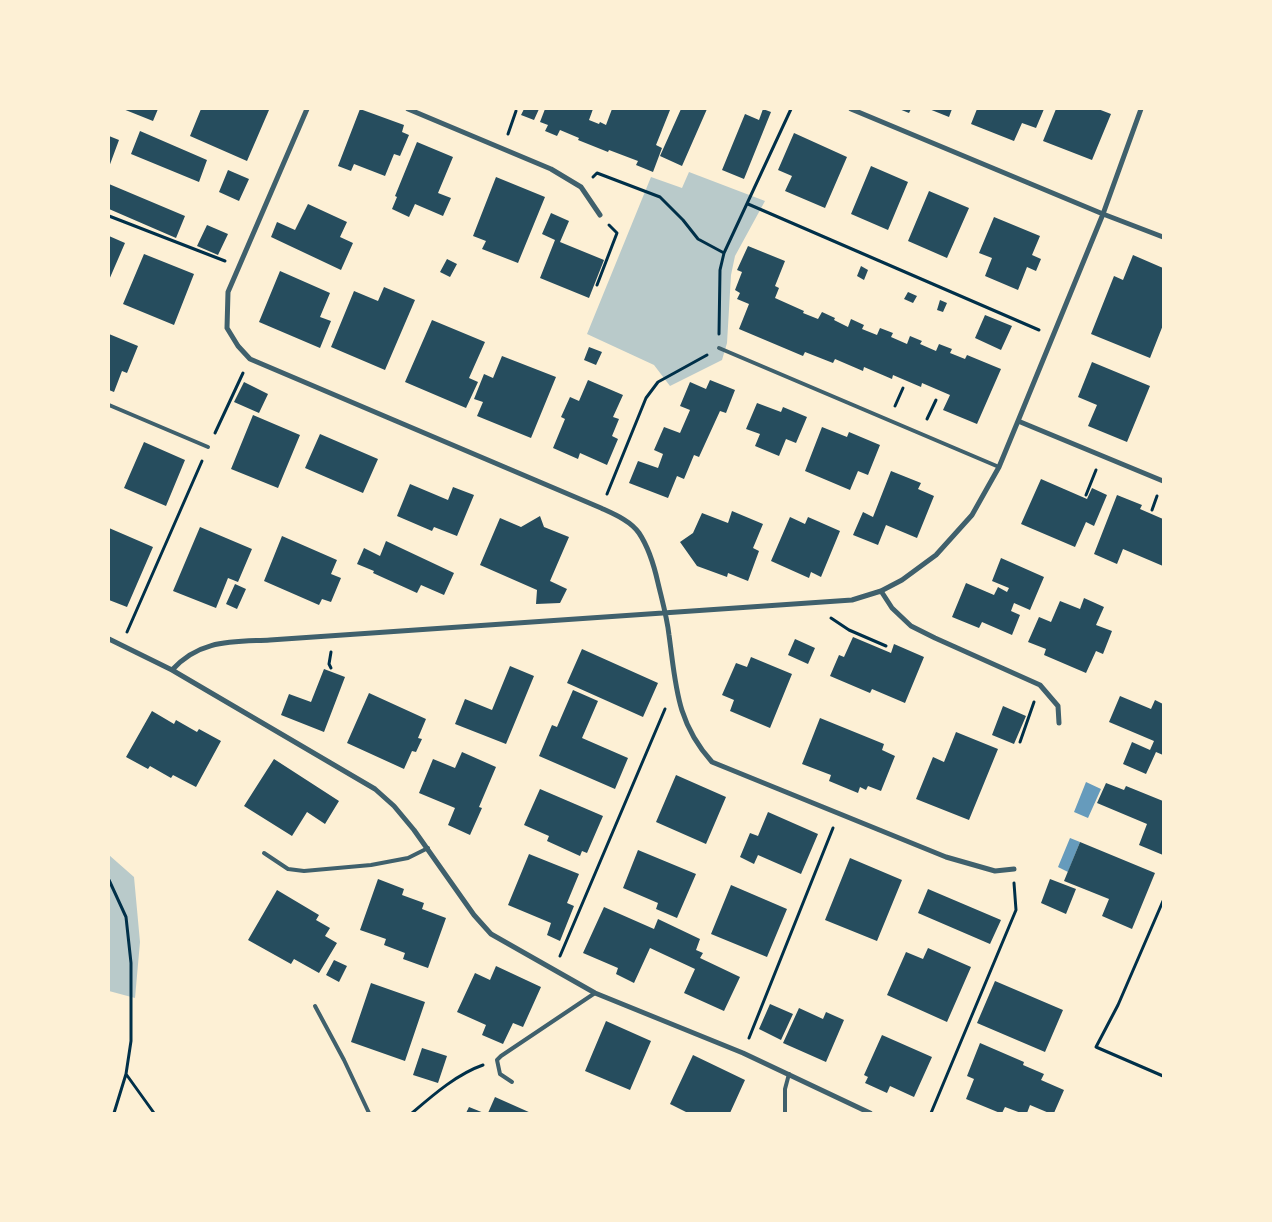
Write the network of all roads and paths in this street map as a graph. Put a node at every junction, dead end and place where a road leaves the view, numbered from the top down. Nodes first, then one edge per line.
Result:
1 (307, 109) edge
2 (408, 109) edge
3 (791, 109) edge
4 (850, 109) edge
5 (1141, 109) edge
6 (516, 111) dead end
7 (501, 148) junction
8 (581, 187) junction
9 (748, 204) junction
10 (1103, 214) junction
11 (109, 216) edge
12 (600, 216) joint
13 (1163, 237) edge
14 (724, 253) junction
15 (239, 267) junction
16 (597, 285) dead end
17 (1053, 336) junction
18 (719, 348) junction
19 (250, 359) junction
20 (936, 400) dead end
21 (109, 405) edge
22 (1018, 421) junction
23 (920, 434) junction
24 (208, 447) junction
25 (1102, 456) junction
26 (999, 467) junction
27 (1163, 481) edge
28 (1086, 495) dead end
29 (601, 508) junction
30 (881, 591) junction
31 (818, 602) junction
32 (665, 613) junction
33 (109, 639) edge
34 (121, 645) junction
35 (886, 646) dead end
36 (172, 670) junction
37 (675, 685) junction
38 (1040, 685) junction
39 (1058, 723) dead end
40 (1020, 742) dead end
41 (838, 813) junction
42 (428, 848) junction
43 (264, 853) dead end
44 (1014, 869) joint
45 (109, 880) edge
46 (1163, 901) edge
47 (554, 970) junction
48 (595, 992) junction
49 (315, 1006) dead end
50 (743, 1052) junction
51 (497, 1060) junction
52 (126, 1074) junction
53 (789, 1074) junction
54 (1163, 1076) edge
55 (512, 1082) dead end
56 (114, 1113) edge
57 (154, 1113) edge
58 (369, 1113) edge
59 (412, 1113) edge
60 (785, 1113) edge
61 (870, 1113) edge
62 (931, 1113) edge

1 - 15 street
2 - 7 street
3 - 9 path
4 - 10 street
5 - 10 street
6 - 7 path
7 - 8 street
8 - 12 street
8 - 14 path
9 - 14 path
9 - 17 path
10 - 13 street
10 - 17 street
11 - 15 path
12 - 16 path
14 - 18 path
15 - 19 street
17 - 22 street
18 - 23 lane
18 - 29 path
19 - 24 path
19 - 29 street
20 - 23 path
21 - 24 lane
22 - 25 street
22 - 26 street
23 - 26 lane
24 - 34 path
25 - 27 street
25 - 28 path
26 - 30 street
29 - 32 street
30 - 31 street
30 - 38 street
31 - 32 street
31 - 35 path
32 - 36 street
32 - 37 street
33 - 34 street
34 - 36 street
36 - 42 street
37 - 41 street
37 - 47 path
38 - 39 street
38 - 40 path
41 - 44 street
41 - 50 path
42 - 43 lane
42 - 47 street
44 - 62 path
45 - 52 path
46 - 54 path
47 - 48 street
48 - 50 street
48 - 51 lane
49 - 58 lane
50 - 53 street
51 - 55 lane
51 - 59 path
52 - 56 path
52 - 57 path
53 - 60 lane
53 - 61 street

